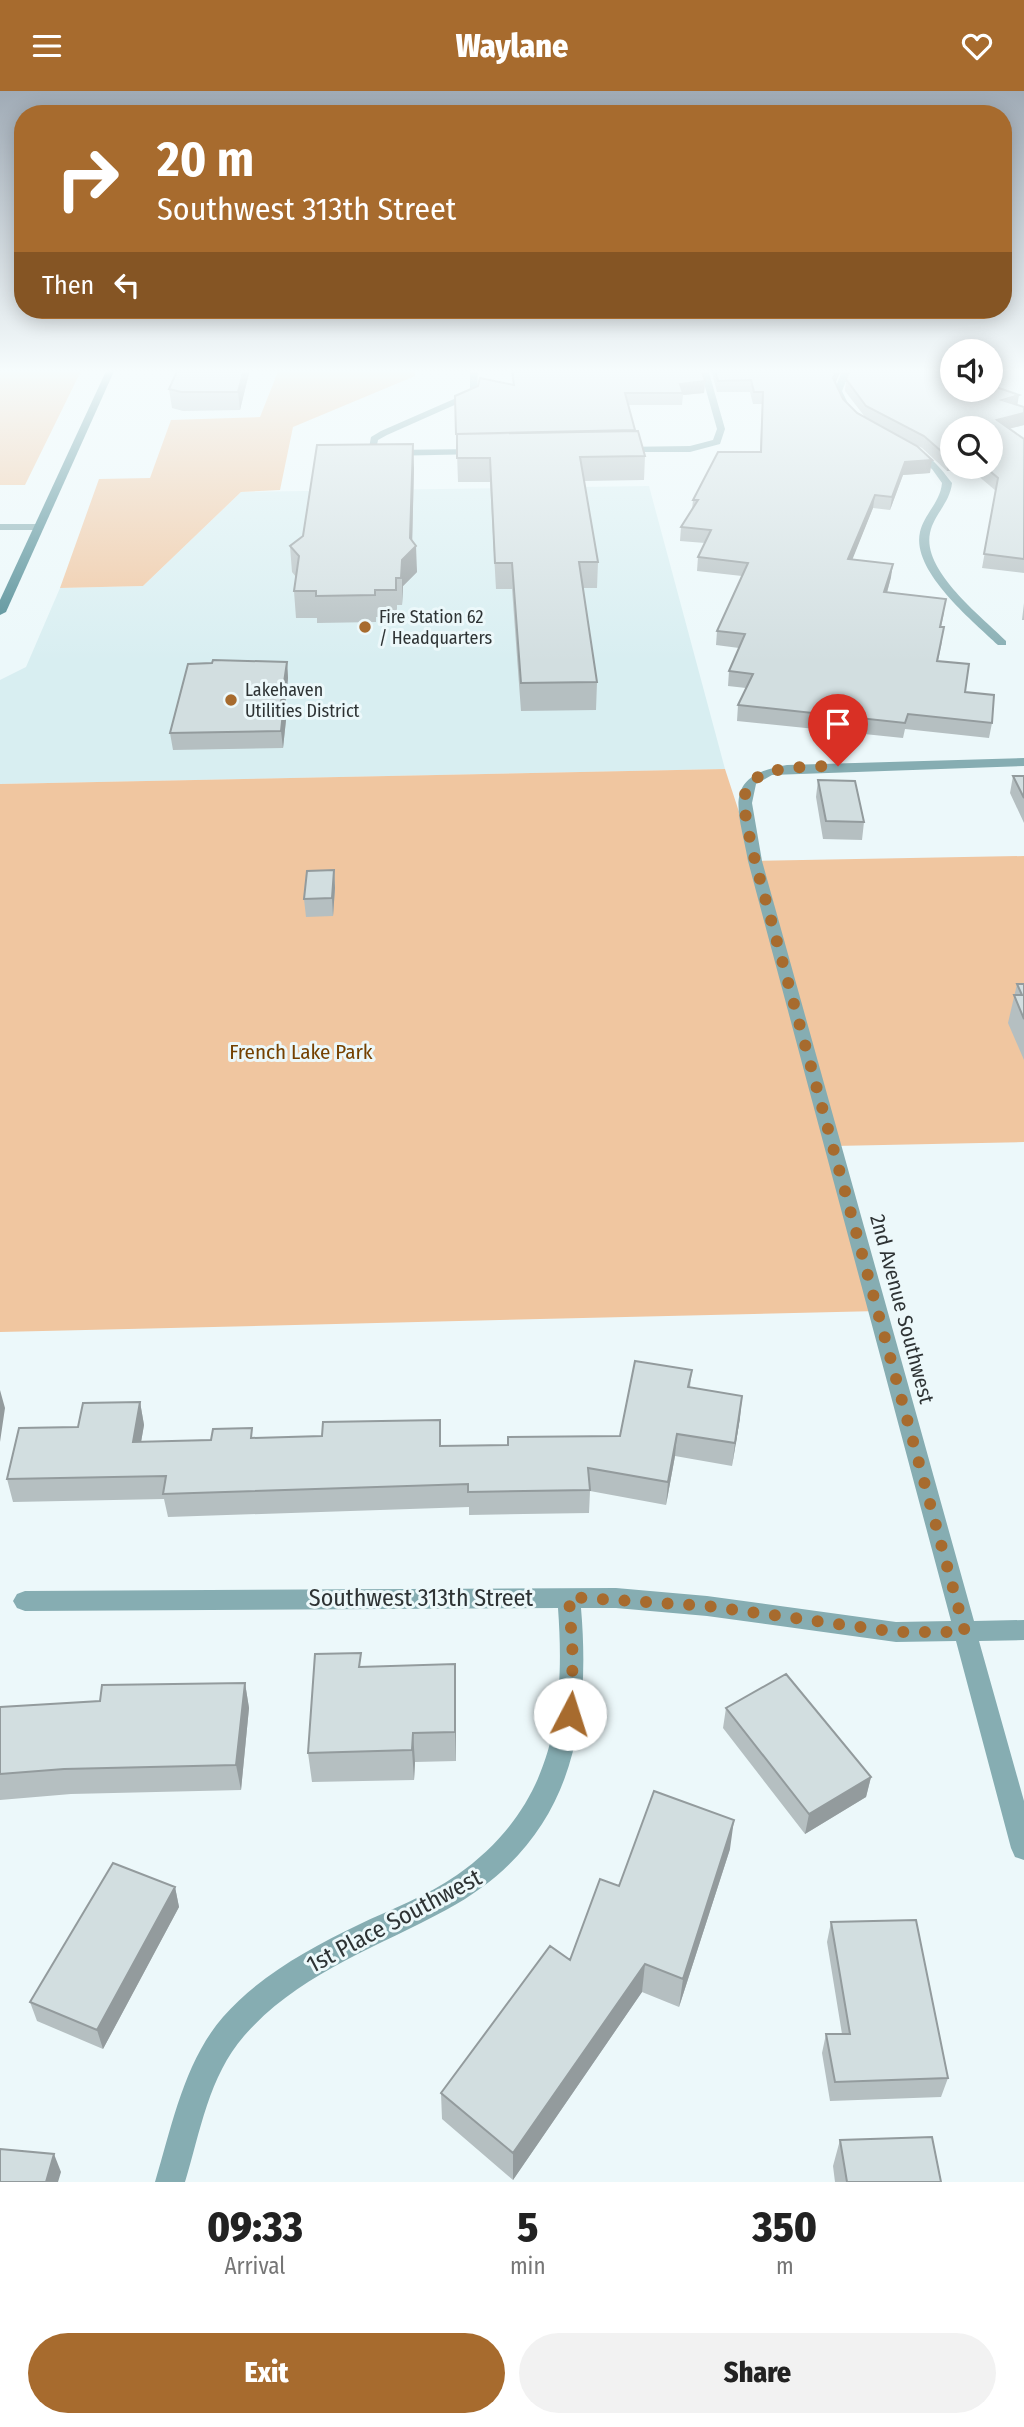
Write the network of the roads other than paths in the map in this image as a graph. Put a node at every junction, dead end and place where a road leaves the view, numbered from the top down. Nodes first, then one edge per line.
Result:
1 (66, 467) edge
2 (933, 467) edge
3 (0, 527) edge
4 (38, 527) junction
5 (0, 612) edge
6 (1002, 643) dead end
7 (1024, 762) edge
8 (569, 1597) junction
9 (25, 1601) dead end
10 (1024, 1630) edge
11 (965, 1632) junction
12 (1024, 1849) edge
13 (170, 2182) edge

1 - 4 main road
2 - 6 street
3 - 4 street
4 - 5 main road
7 - 11 street, 2nd Avenue Southwest
8 - 9 street, Southwest 313th Street
8 - 11 street, Southwest 313th Street
8 - 13 street, 1st Place Southwest
10 - 11 street, Southwest 313th Street
11 - 12 street, 2nd Avenue Southwest

